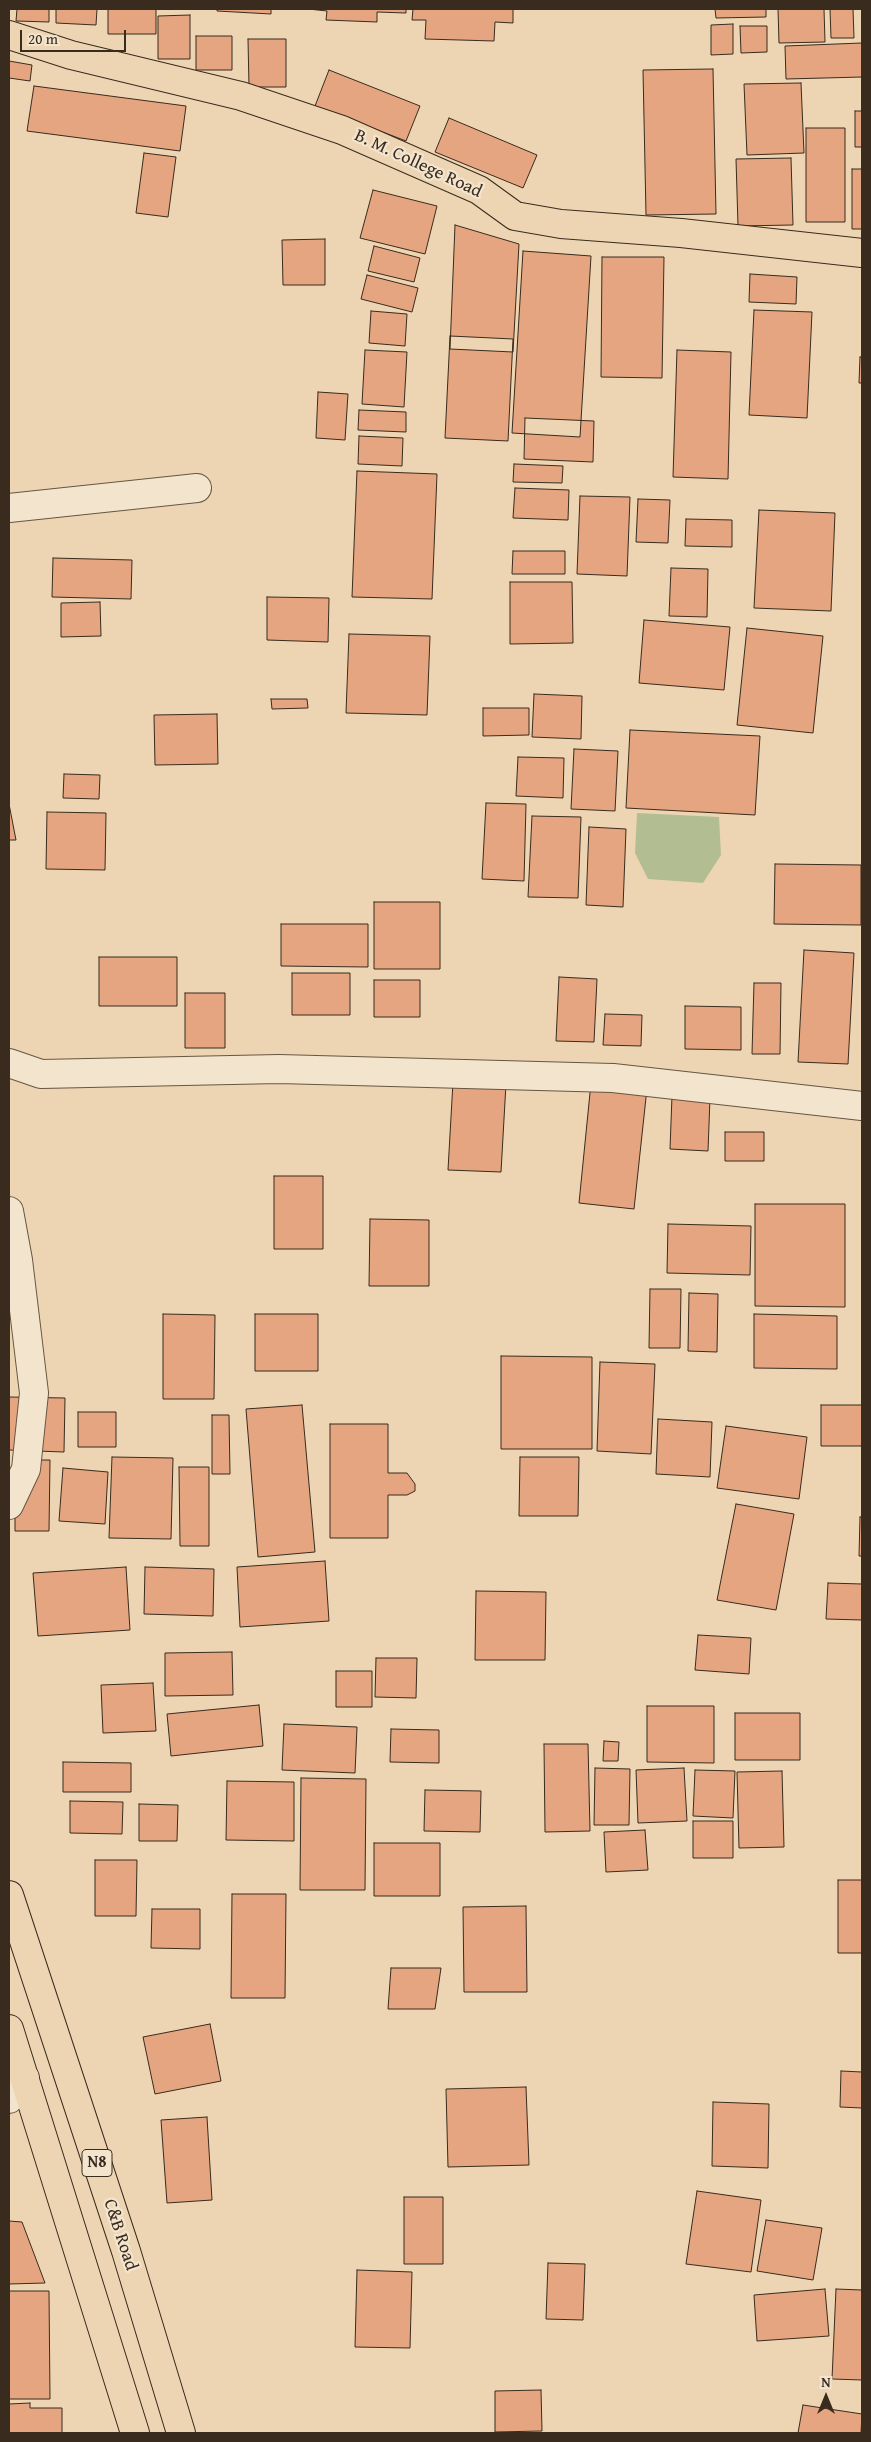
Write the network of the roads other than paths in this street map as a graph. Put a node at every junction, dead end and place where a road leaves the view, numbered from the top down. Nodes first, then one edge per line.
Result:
1 (9, 35) edge
2 (862, 254) edge
3 (197, 488) dead end
4 (9, 508) edge
5 (9, 1063) edge
6 (862, 1106) edge
7 (9, 1211) edge
8 (9, 1505) edge
9 (9, 1895) edge
10 (9, 2029) edge
11 (17, 2089) edge
12 (135, 2433) edge
13 (181, 2433) edge

1 - 2 main road, B. M. College Road
3 - 4 street
5 - 6 street
7 - 8 street
9 - 13 main road, C&B Road / N8
10 - 11 main road, N8
11 - 12 main road, N8

